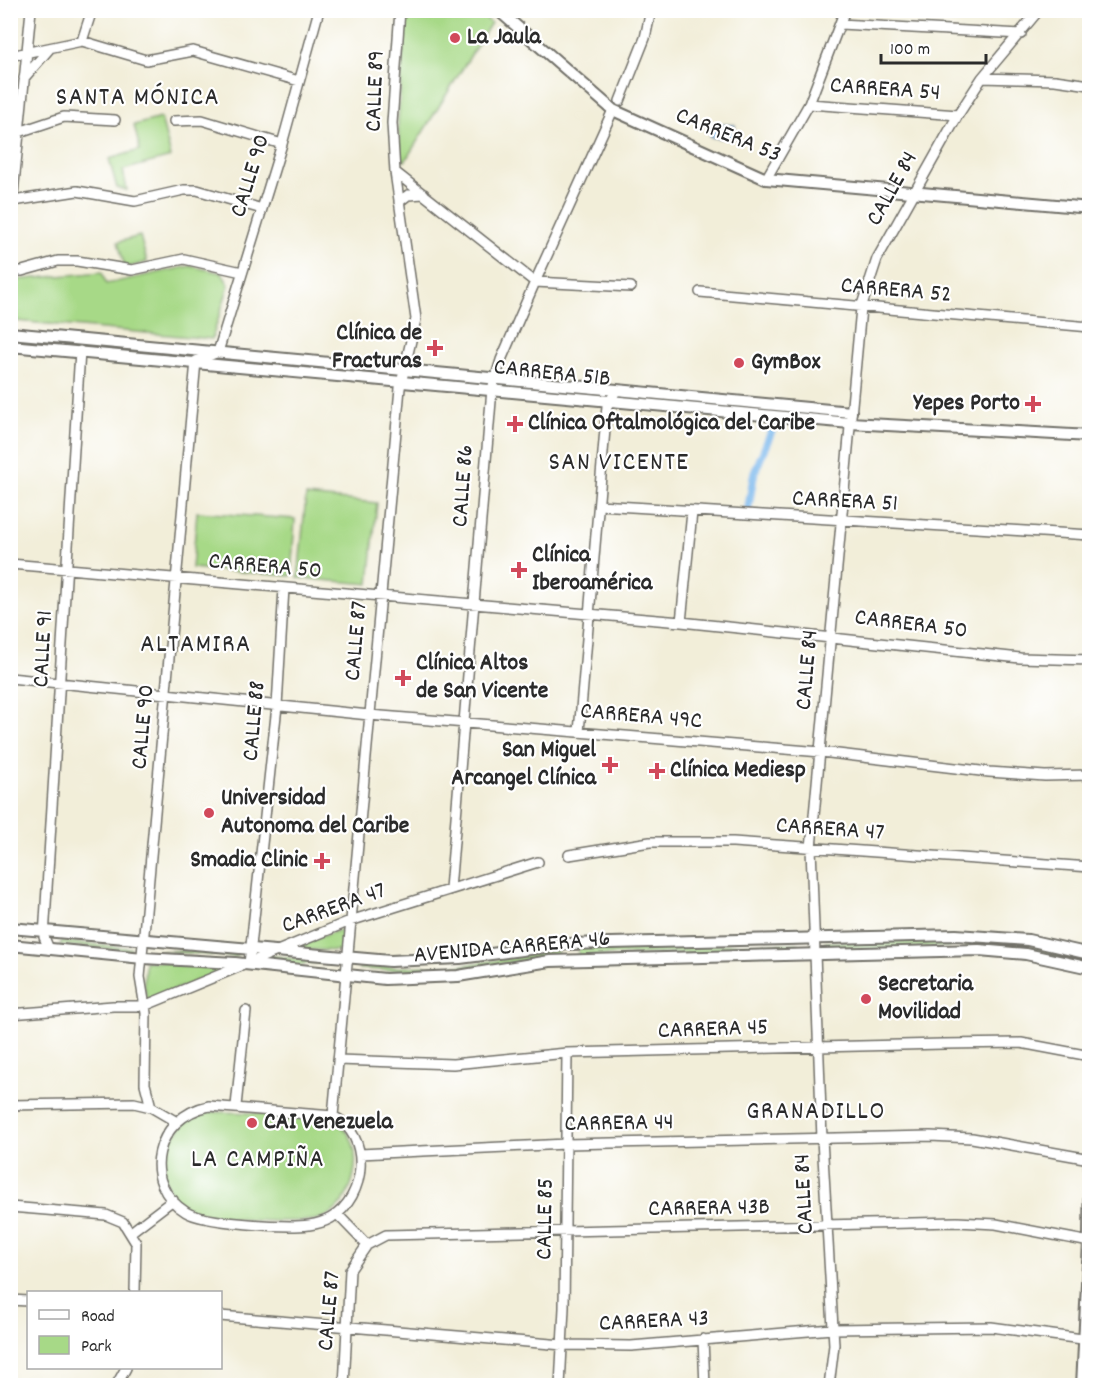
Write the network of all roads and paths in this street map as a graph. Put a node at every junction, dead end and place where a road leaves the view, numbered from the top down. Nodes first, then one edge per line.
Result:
1 (31, 10) edge
2 (92, 10) edge
3 (400, 10) edge
4 (498, 10) edge
5 (651, 10) edge
6 (844, 10) edge
7 (1040, 10) edge
8 (317, 11) edge
9 (840, 24) junction
10 (1021, 34) junction
11 (82, 42) junction
12 (52, 46) junction
13 (25, 53) junction
14 (10, 56) edge
15 (982, 78) junction
16 (23, 79) junction
17 (299, 81) junction
18 (1089, 85) edge
19 (809, 104) junction
20 (617, 105) junction
21 (958, 115) junction
22 (115, 120) dead end
23 (174, 122) dead end
24 (15, 133) edge
25 (282, 144) junction
26 (395, 172) junction
27 (766, 179) junction
28 (914, 193) junction
29 (424, 194) junction
30 (13, 201) junction
31 (399, 202) junction
32 (1089, 208) edge
33 (262, 209) junction
34 (10, 225) edge
35 (10, 271) edge
36 (242, 272) junction
37 (535, 282) junction
38 (631, 287) dead end
39 (700, 292) dead end
40 (861, 308) junction
41 (1089, 327) edge
42 (10, 333) edge
43 (10, 346) edge
44 (80, 351) junction
45 (218, 352) junction
46 (196, 361) junction
47 (225, 364) junction
48 (402, 376) junction
49 (494, 384) junction
50 (616, 391) junction
51 (609, 401) junction
52 (851, 418) junction
53 (1089, 436) edge
54 (599, 505) junction
55 (692, 512) junction
56 (842, 521) junction
57 (1089, 535) edge
58 (10, 564) edge
59 (68, 569) junction
60 (177, 579) junction
61 (284, 588) junction
62 (381, 597) junction
63 (474, 606) junction
64 (590, 615) junction
65 (681, 622) junction
66 (831, 636) junction
67 (1089, 660) edge
68 (10, 678) edge
69 (62, 682) junction
70 (167, 693) junction
71 (276, 706) junction
72 (369, 715) junction
73 (466, 724) junction
74 (579, 732) junction
75 (821, 752) junction
76 (1089, 775) edge
77 (811, 848) junction
78 (569, 855) dead end
79 (538, 862) dead end
80 (1089, 867) edge
81 (450, 889) junction
82 (350, 921) junction
83 (10, 928) edge
84 (45, 931) junction
85 (956, 934) junction
86 (814, 938) junction
87 (145, 940) junction
88 (568, 942) junction
89 (10, 945) edge
90 (251, 948) junction
91 (49, 949) junction
92 (277, 951) junction
93 (956, 951) junction
94 (1089, 954) edge
95 (814, 956) junction
96 (347, 957) junction
97 (143, 958) junction
98 (568, 961) junction
99 (249, 964) junction
100 (1089, 968) edge
101 (345, 975) junction
102 (144, 1006) junction
103 (246, 1011) dead end
104 (10, 1014) edge
105 (818, 1047) junction
106 (567, 1053) junction
107 (1089, 1056) edge
108 (338, 1060) junction
109 (145, 1084) junction
110 (134, 1103) junction
111 (10, 1105) edge
112 (236, 1106) junction
113 (151, 1107) junction
114 (333, 1116) junction
115 (175, 1121) junction
116 (822, 1139) junction
117 (566, 1144) junction
118 (360, 1154) junction
119 (1089, 1158) edge
120 (173, 1200) junction
121 (10, 1207) edge
122 (337, 1214) junction
123 (826, 1226) junction
124 (131, 1232) junction
125 (565, 1232) junction
126 (1089, 1242) edge
127 (367, 1245) junction
128 (135, 1291) edge
129 (10, 1300) edge
130 (27, 1301) edge
131 (222, 1316) edge
132 (346, 1327) junction
133 (832, 1329) junction
134 (703, 1339) junction
135 (1087, 1340) edge
136 (563, 1345) junction
137 (125, 1369) edge
138 (116, 1386) edge
139 (344, 1386) edge
140 (560, 1386) edge
141 (705, 1386) edge
142 (829, 1386) edge
143 (1082, 1386) edge

1 - 13 street
2 - 11 street
3 - 26 street, CALLE 89
4 - 20 main road, CARRERA 53
5 - 20 street, CALLE 86
6 - 9 street
7 - 10 street, CALLE 84
8 - 17 street, CALLE 90
9 - 10 street
9 - 19 street
10 - 15 street, CALLE 84
11 - 12 street
11 - 17 street
12 - 13 street
12 - 16 street
13 - 14 street
13 - 16 street
15 - 18 street
15 - 21 street, CALLE 84
16 - 24 street
17 - 25 street, CALLE 90
19 - 21 street, CARRERA 54
19 - 27 street
20 - 27 main road, CARRERA 53
20 - 37 street, CALLE 86
21 - 28 street, CALLE 84
22 - 24 street
23 - 25 street
24 - 30 street
25 - 33 street, CALLE 90
26 - 29 street
26 - 31 street, CALLE 87
27 - 28 main road, CARRERA 53
28 - 32 main road, CARRERA 53
28 - 40 street, CALLE 84
29 - 31 street
29 - 37 street
30 - 33 street
30 - 34 street
31 - 48 street, CALLE 87
33 - 36 street, CALLE 90
35 - 36 street
36 - 45 street, CALLE 90
37 - 38 street
37 - 49 street, CALLE 86
39 - 40 street, CARRERA 52
40 - 41 street, CARRERA 52
40 - 52 street, CALLE 84
42 - 45 main road, CARRERA 51B
43 - 44 main road, CARRERA 51B
44 - 46 main road, CARRERA 51B
44 - 59 street, CALLE 91
45 - 46 street
45 - 47 street
45 - 48 main road, CARRERA 51B
46 - 47 main road, CARRERA 51B
46 - 60 street, CALLE 90
47 - 48 main road, CARRERA 51B
48 - 49 main road, CARRERA 51B
48 - 62 street, CALLE 87
49 - 50 main road, CARRERA 51B
49 - 51 main road, CARRERA 51B
49 - 63 street, CALLE 86
50 - 51 street
50 - 52 main road, CARRERA 51B
51 - 52 main road, CARRERA 51B
51 - 54 street
52 - 53 main road, CARRERA 51B
52 - 56 street, CALLE 84
54 - 55 street, CARRERA 51
54 - 64 street
55 - 56 street, CARRERA 51
55 - 65 street
56 - 57 street, CARRERA 51
56 - 66 street, CALLE 84
58 - 59 street, CARRERA 50
59 - 60 street, CARRERA 50
59 - 69 street, CALLE 91
60 - 61 street, CARRERA 50
60 - 70 street, CALLE 90
61 - 62 street, CARRERA 50
61 - 71 street, CALLE 88
62 - 63 street, CARRERA 50
62 - 72 street, CALLE 87
63 - 64 street, CARRERA 50
63 - 73 street, CALLE 86
64 - 65 street, CARRERA 50
64 - 74 street
65 - 66 street, CARRERA 50
66 - 67 street, CARRERA 50
66 - 75 street, CALLE 84
68 - 69 street, CARRERA 49C
69 - 70 street, CARRERA 49C
69 - 84 street, CALLE 91
70 - 71 street, CARRERA 49C
70 - 87 street, CALLE 90
71 - 72 street, CARRERA 49C
71 - 90 street, CALLE 88
72 - 73 street, CARRERA 49C
72 - 82 street, CALLE 87
73 - 74 street, CARRERA 49C
73 - 81 street, CALLE 86
74 - 75 street, CARRERA 49C
75 - 76 street, CARRERA 49C
75 - 77 street, CALLE 84
77 - 78 street, CARRERA 47
77 - 80 street, CARRERA 47
77 - 86 street, CALLE 84
79 - 81 street, CARRERA 47
81 - 82 street, CARRERA 47
82 - 92 street, CARRERA 47
82 - 96 street, CALLE 87
83 - 84 main road, AVENIDA CARRERA 46
84 - 87 main road, AVENIDA CARRERA 46
84 - 91 street, CALLE 91
85 - 86 main road, AVENIDA CARRERA 46
85 - 93 main road
85 - 94 main road, AVENIDA CARRERA 46
86 - 88 main road, AVENIDA CARRERA 46
86 - 95 street, CALLE 84
87 - 90 main road, AVENIDA CARRERA 46
87 - 97 street, CALLE 90
88 - 96 main road, AVENIDA CARRERA 46
88 - 98 street
89 - 91 main road, AVENIDA CARRERA 46
90 - 92 main road, AVENIDA CARRERA 46
90 - 99 street, CALLE 88
91 - 97 main road, AVENIDA CARRERA 46
92 - 96 main road, AVENIDA CARRERA 46
92 - 99 street, CARRERA 47
93 - 95 main road, AVENIDA CARRERA 46
93 - 100 main road, AVENIDA CARRERA 46
95 - 98 main road, AVENIDA CARRERA 46
95 - 105 street, CALLE 84
96 - 101 street, CALLE 87
97 - 99 main road, AVENIDA CARRERA 46
97 - 102 street, CALLE 90
98 - 101 main road, AVENIDA CARRERA 46
99 - 101 main road, AVENIDA CARRERA 46
99 - 102 street, CARRERA 47
101 - 108 street, CALLE 87
102 - 104 street
102 - 109 street, CALLE 90
103 - 112 street
105 - 106 street, CARRERA 45
105 - 107 street, CARRERA 45
105 - 116 street, CALLE 84
106 - 108 street, CARRERA 45
106 - 117 street, CALLE 85
108 - 114 street, CALLE 87
109 - 110 street, CALLE 90
109 - 113 street, CALLE 90
110 - 111 street
110 - 113 street
112 - 114 street
112 - 115 street
113 - 115 street
114 - 118 street
115 - 120 street
116 - 117 street, CARRERA 44
116 - 119 street, CARRERA 44
116 - 123 street, CALLE 84
117 - 118 street, CARRERA 44
117 - 125 street, CALLE 85
118 - 122 street
119 - 126 main road
120 - 122 street
120 - 124 street
121 - 124 street
122 - 127 street, CALLE 87
123 - 125 street, CARRERA 43B
123 - 126 street, CARRERA 43B
123 - 133 street, CALLE 84
124 - 128 street
125 - 127 street, CARRERA 43B
125 - 136 street, CALLE 85
126 - 135 main road
127 - 132 street, CALLE 87
129 - 130 street
131 - 132 street, CARRERA 43
132 - 136 street, CARRERA 43
132 - 139 street, CALLE 87
133 - 134 street, CARRERA 43
133 - 135 street, CARRERA 43
133 - 142 street, CALLE 84
134 - 136 street, CARRERA 43
134 - 141 street
135 - 143 main road
136 - 140 street, CALLE 85
137 - 138 street

